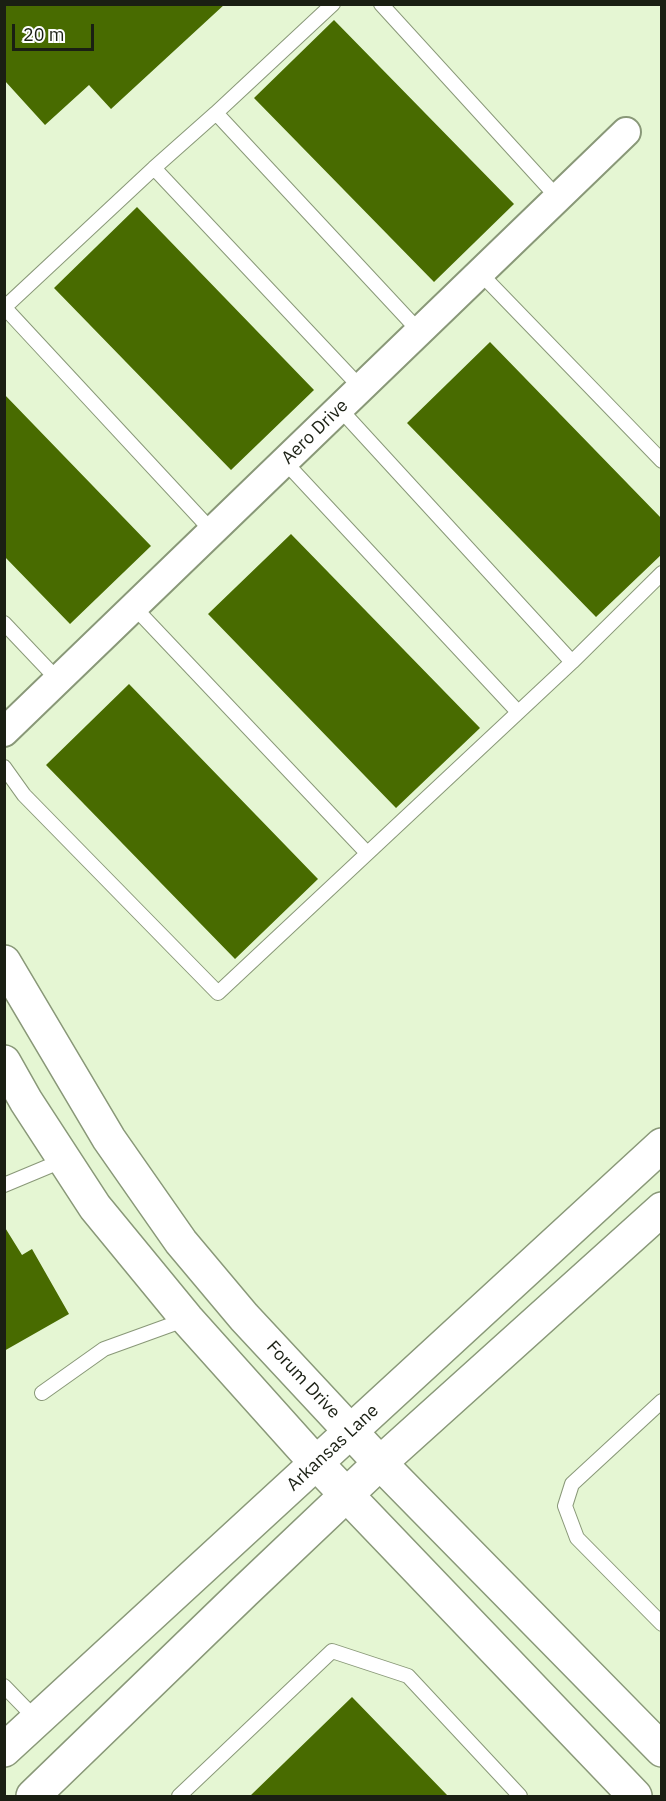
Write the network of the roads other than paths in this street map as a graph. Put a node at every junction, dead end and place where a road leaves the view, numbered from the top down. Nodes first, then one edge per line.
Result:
1 (333, 4) edge
2 (381, 4) edge
3 (216, 113) junction
4 (626, 132) dead end
5 (154, 168) junction
6 (558, 198) junction
7 (480, 273) junction
8 (5, 308) edge
9 (420, 331) junction
10 (361, 387) junction
11 (339, 408) junction
12 (662, 461) edge
13 (285, 462) junction
14 (212, 531) junction
15 (662, 573) edge
16 (134, 607) junction
17 (4, 623) edge
18 (572, 662) junction
19 (58, 680) junction
20 (518, 712) junction
21 (4, 732) edge
22 (4, 767) edge
23 (367, 853) junction
24 (4, 962) edge
25 (4, 1062) edge
26 (662, 1145) edge
27 (64, 1160) junction
28 (4, 1185) edge
29 (662, 1209) edge
30 (186, 1319) junction
31 (42, 1393) dead end
32 (662, 1401) edge
33 (351, 1431) junction
34 (381, 1463) junction
35 (317, 1464) junction
36 (347, 1495) junction
37 (662, 1624) edge
38 (4, 1686) edge
39 (36, 1719) junction
40 (4, 1750) edge
41 (662, 1750) edge
42 (33, 1797) edge
43 (178, 1797) edge
44 (520, 1797) edge
45 (634, 1797) edge

1 - 3 lane
2 - 6 lane
3 - 5 lane
3 - 9 lane
4 - 6 street, Aero Drive
5 - 8 lane
5 - 10 lane
6 - 7 street, Aero Drive
7 - 9 street, Aero Drive
7 - 12 lane
8 - 14 lane
9 - 10 street, Aero Drive
10 - 11 street, Aero Drive
11 - 13 street, Aero Drive
11 - 18 lane
13 - 14 street, Aero Drive
13 - 20 lane
14 - 16 street, Aero Drive
15 - 18 lane
16 - 19 street, Aero Drive
16 - 23 lane
17 - 19 lane
18 - 20 lane
19 - 21 street, Aero Drive
20 - 23 lane
22 - 23 lane
24 - 33 street, Forum Drive
25 - 27 street
26 - 33 street, Arkansas Lane
27 - 28 lane
27 - 30 street
29 - 34 street
30 - 31 lane
30 - 35 street
32 - 37 lane
33 - 34 street, Forum Drive
33 - 35 street, Arkansas Lane
34 - 36 street
34 - 41 street, Forum Drive
35 - 36 street
35 - 39 street, Arkansas Lane
36 - 42 street
36 - 45 street
38 - 39 lane
39 - 40 street, Arkansas Lane
43 - 44 lane

